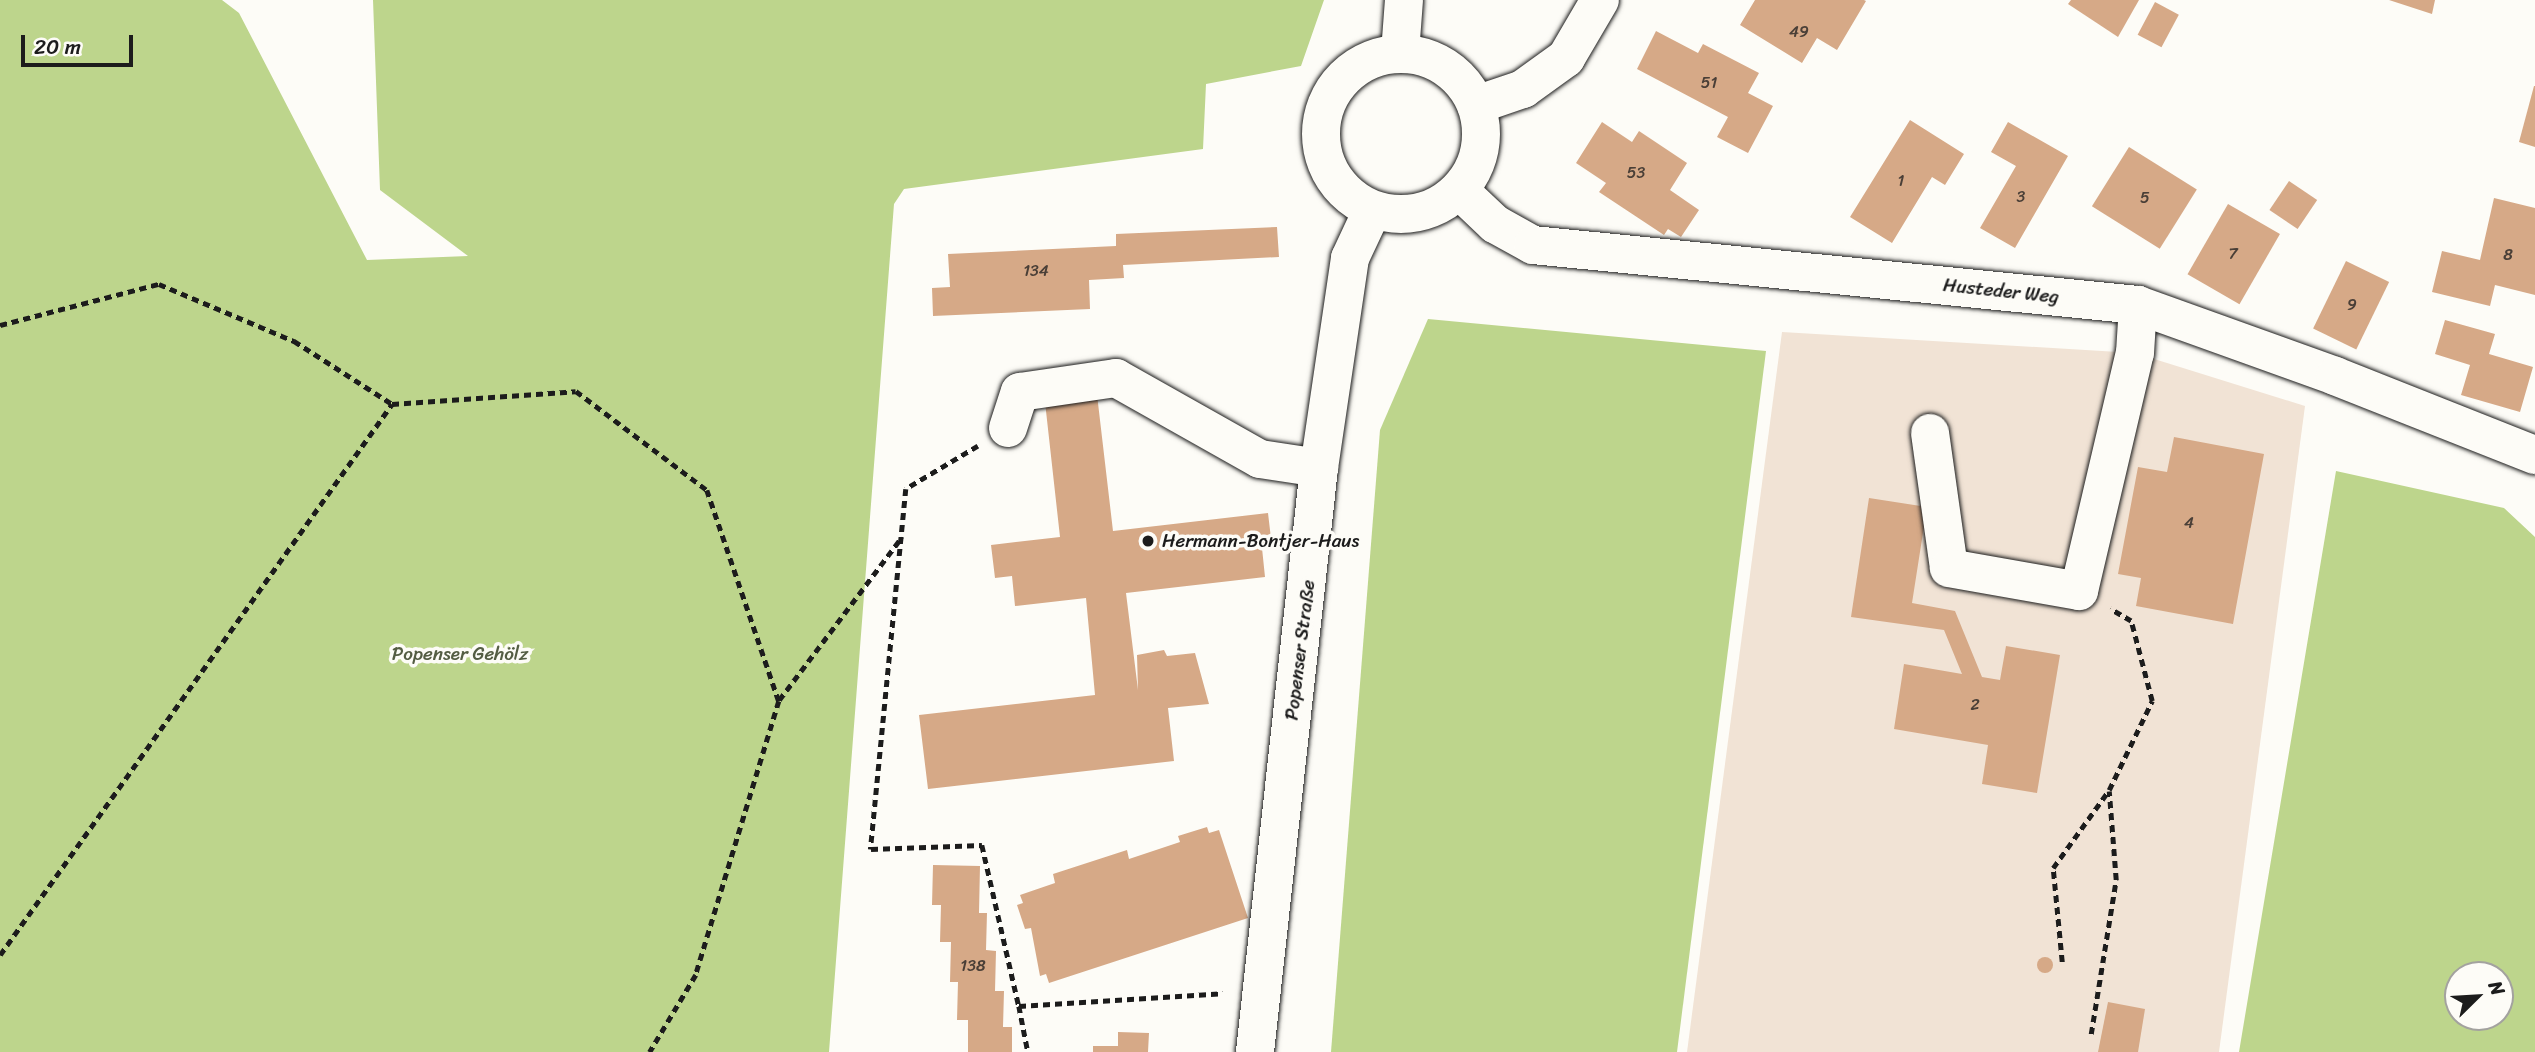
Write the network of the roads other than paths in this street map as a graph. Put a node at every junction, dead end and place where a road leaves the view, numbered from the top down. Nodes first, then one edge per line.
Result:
1 (1404, 0) edge
2 (1600, 0) edge
3 (1400, 53) junction
4 (1476, 105) junction
5 (1459, 190) junction
6 (1372, 211) junction
7 (2138, 305) junction
8 (1008, 428) road end
9 (1930, 433) dead end
10 (2535, 455) edge
11 (1319, 468) junction
12 (1255, 1052) edge

1 - 3 street
2 - 4 street
3 - 4 street
3 - 6 street
4 - 5 street
5 - 6 street
5 - 7 street, Husteder Weg
6 - 11 street, Popenser Straße
7 - 9 street
7 - 10 street, Husteder Weg
8 - 11 street
11 - 12 street, Popenser Straße

